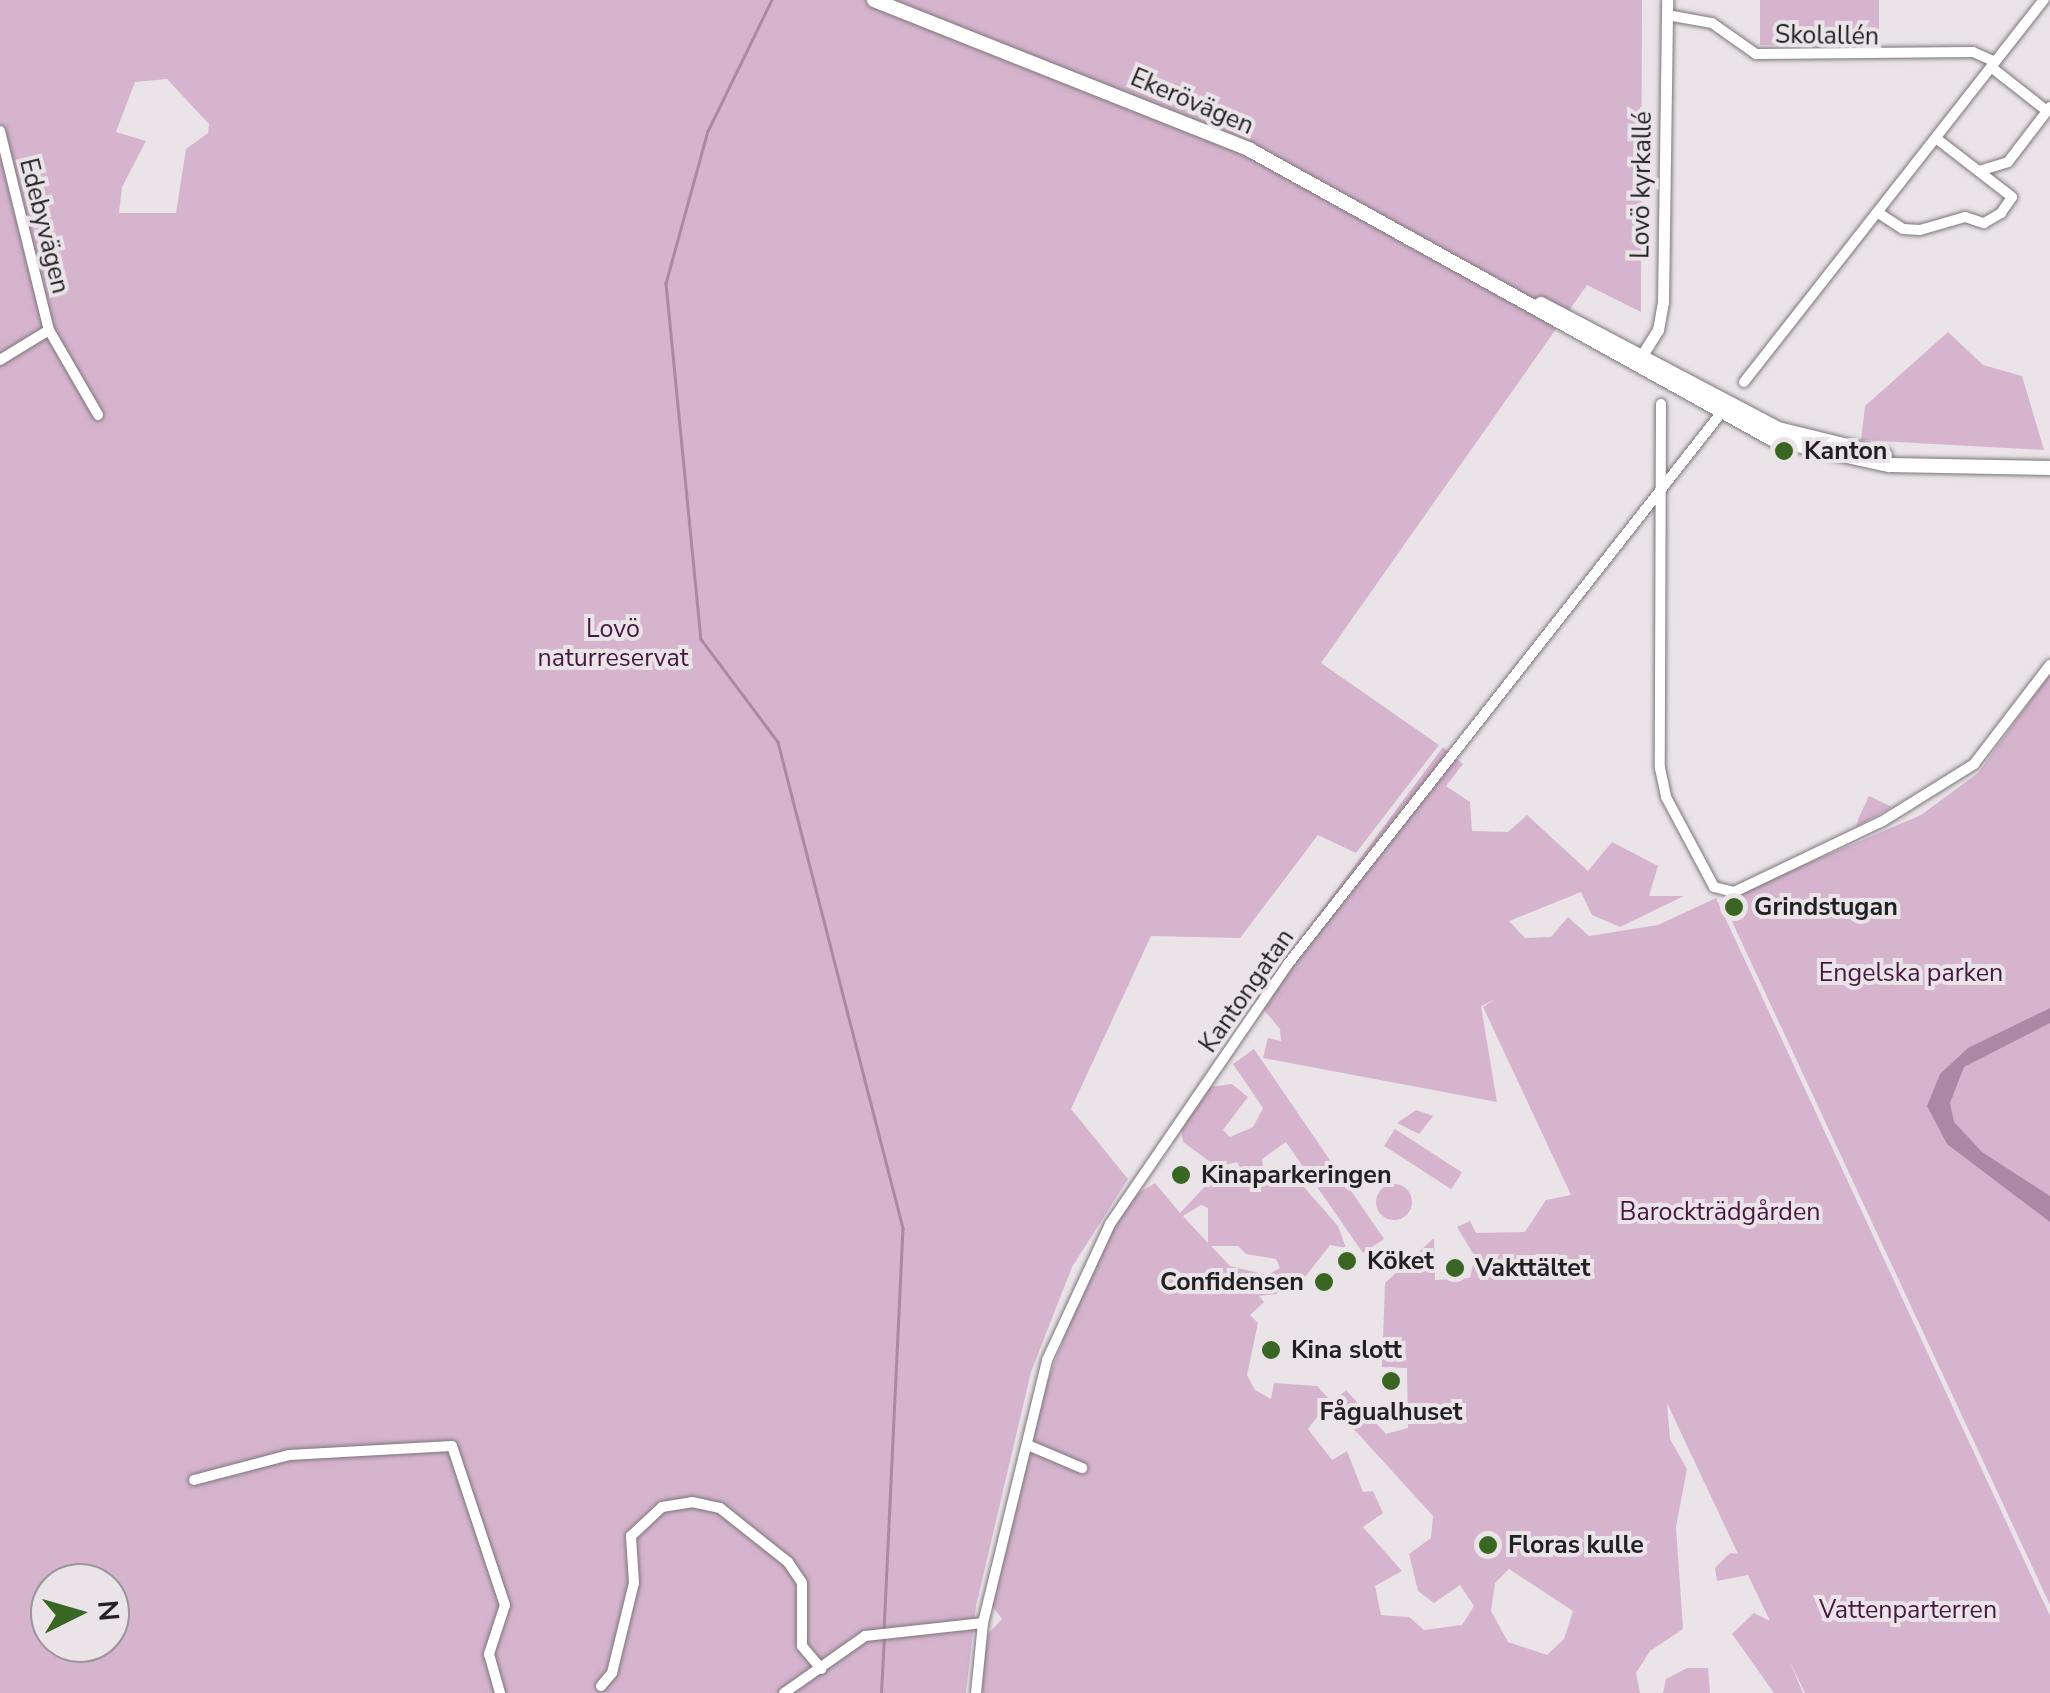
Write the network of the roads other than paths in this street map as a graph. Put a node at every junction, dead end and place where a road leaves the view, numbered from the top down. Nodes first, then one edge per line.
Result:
1 (874, 0) edge
2 (1667, 0) edge
3 (2044, 0) edge
4 (1667, 15) junction
5 (1993, 65) junction
6 (2048, 109) edge
7 (0, 131) edge
8 (1937, 138) junction
9 (1979, 172) junction
10 (1880, 214) junction
11 (49, 330) junction
12 (0, 360) edge
13 (1639, 360) junction
14 (1744, 382) dead end
15 (1662, 404) dead end
16 (1726, 408) junction
17 (98, 415) dead end
18 (2050, 468) edge
19 (1664, 492) junction
20 (2050, 664) edge
21 (1028, 1445) junction
22 (1082, 1468) dead end
23 (194, 1480) dead end
24 (983, 1623) junction
25 (821, 1669) junction
26 (601, 1686) dead end
27 (500, 1693) edge
28 (784, 1693) edge
29 (976, 1693) edge

1 - 13 main road, Ekerövägen
2 - 4 street, Lovö kyrkallé
3 - 5 street
4 - 5 street, Skolallén
4 - 13 street, Lovö kyrkallé
5 - 6 street, Skolallén
5 - 8 street
6 - 9 street, Skolallén
7 - 11 street, Edebyvägen
8 - 9 street
8 - 10 street
9 - 10 street
10 - 14 street
11 - 12 street, Edebyvägen
11 - 17 street, Edebyvägen
13 - 16 main road, Ekerövägen
15 - 19 street
16 - 18 main road, Ekerövägen
16 - 19 street, Kantongatan
19 - 20 street
19 - 21 street, Kantongatan
21 - 22 street
21 - 24 street, Kantongatan
23 - 27 street
24 - 25 street
24 - 29 street, Kantongatan
25 - 26 street
25 - 28 street

